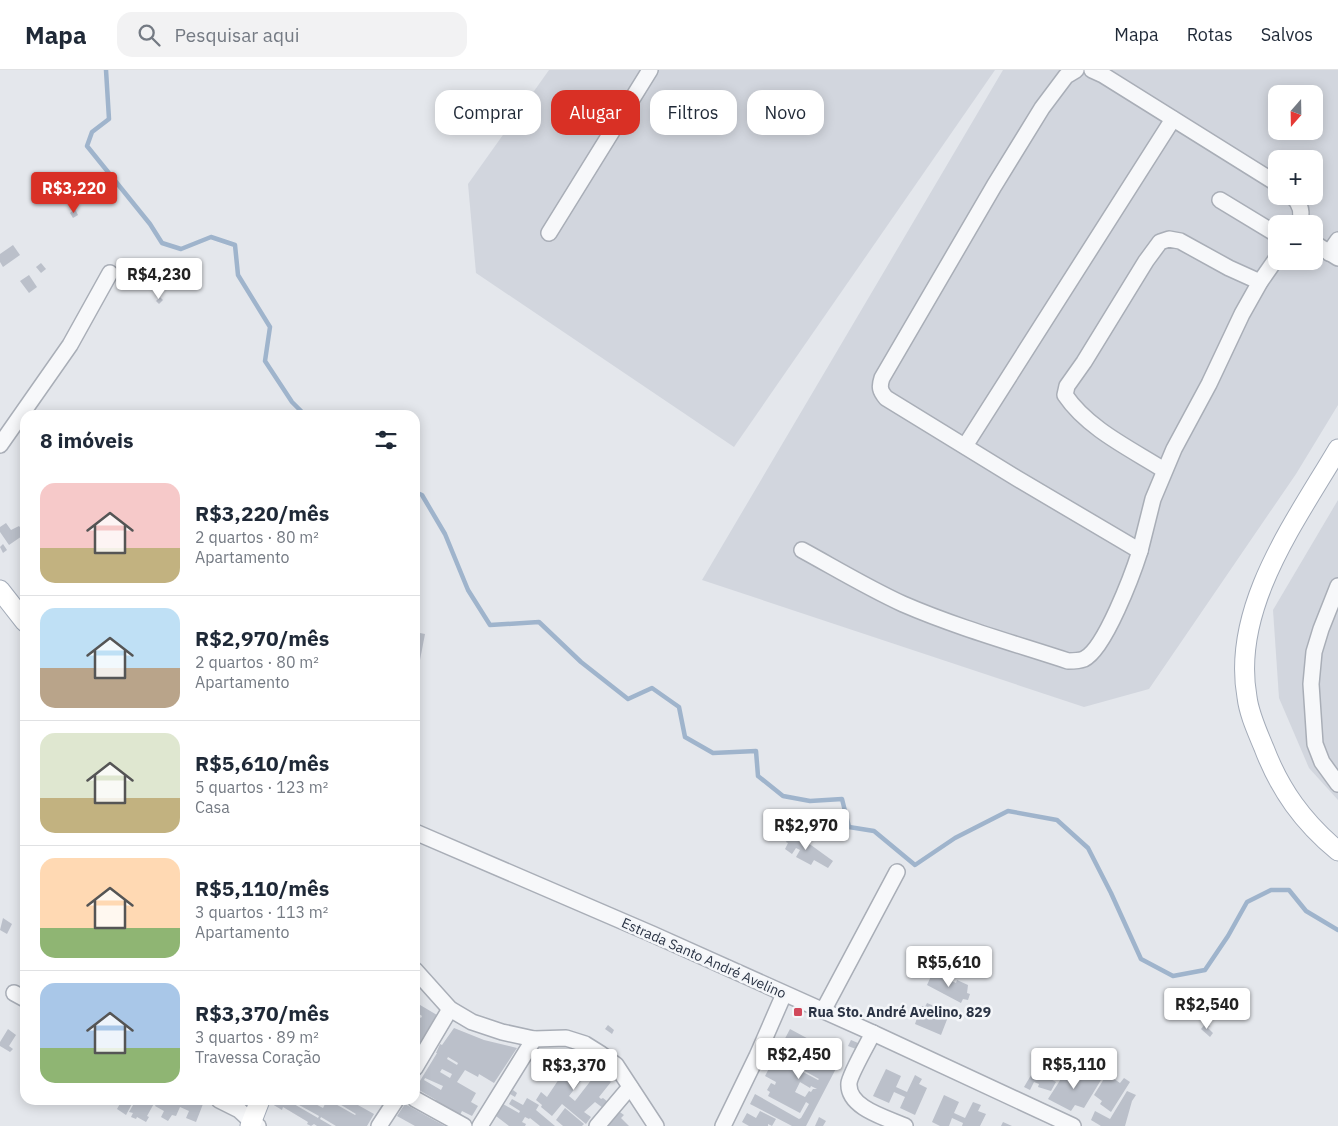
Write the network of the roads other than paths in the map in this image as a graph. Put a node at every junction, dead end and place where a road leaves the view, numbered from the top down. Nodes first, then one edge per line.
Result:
1 (650, 70) edge
2 (1076, 70) edge
3 (1092, 70) edge
4 (1173, 119) junction
5 (1268, 178) edge
6 (1220, 200) dead end
7 (1268, 229) edge
8 (549, 233) dead end
9 (1338, 240) edge
10 (1323, 248) edge
11 (1334, 255) edge
12 (1268, 270) edge
13 (110, 273) dead end
14 (1260, 282) junction
15 (24, 410) edge
16 (20, 416) edge
17 (0, 445) edge
18 (965, 446) junction
19 (1338, 449) edge
20 (1164, 470) junction
21 (802, 550) dead end
22 (1140, 551) junction
23 (1338, 586) edge
24 (0, 590) edge
25 (20, 616) edge
26 (1338, 784) edge
27 (420, 834) edge
28 (1338, 851) edge
29 (897, 872) dead end
30 (420, 976) edge
31 (784, 994) junction
32 (450, 1009) junction
33 (823, 1011) junction
34 (873, 1033) junction
35 (534, 1039) junction
36 (420, 1060) edge
37 (630, 1087) junction
38 (420, 1102) edge
39 (229, 1105) edge
40 (259, 1105) edge
41 (393, 1105) edge
42 (253, 1125) edge
43 (379, 1126) edge
44 (464, 1126) edge
45 (480, 1126) edge
46 (598, 1126) edge
47 (656, 1126) edge
48 (723, 1126) edge
49 (905, 1126) edge
50 (1073, 1126) edge

1 - 8 street
2 - 18 street
3 - 4 street
4 - 5 street
4 - 18 street
6 - 7 street
9 - 11 street
10 - 11 street
12 - 14 street
13 - 15 street
14 - 20 street
14 - 20 street
16 - 17 street
18 - 22 street
19 - 28 main road
20 - 22 street
21 - 22 street
23 - 26 street
24 - 25 main road
27 - 31 street, Estrada Santo André Avelino
29 - 33 street
30 - 32 street
31 - 33 street, Estrada Santo André Avelino
31 - 48 street
32 - 35 street
32 - 36 street
33 - 34 street, Estrada Santo André Avelino
34 - 49 street
34 - 50 street, Estrada Santo André Avelino
35 - 37 street
35 - 45 street
37 - 46 street
37 - 47 street
38 - 44 street
39 - 42 street
40 - 42 main road
41 - 43 street

